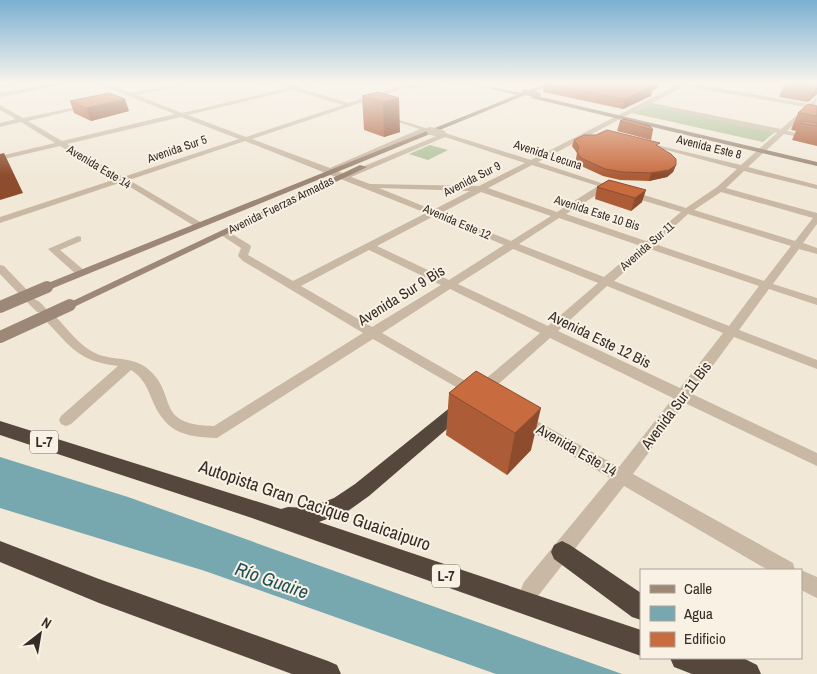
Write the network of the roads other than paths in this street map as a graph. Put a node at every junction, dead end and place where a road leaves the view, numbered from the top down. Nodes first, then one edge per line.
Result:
1 (10, 113) edge
2 (50, 113) edge
3 (318, 113) edge
4 (374, 113) edge
5 (475, 113) edge
6 (484, 113) edge
7 (612, 113) edge
8 (628, 113) edge
9 (691, 113) edge
10 (806, 113) edge
11 (180, 114) joint
12 (623, 116) junction
13 (20, 120) junction
14 (0, 125) edge
15 (428, 130) junction
16 (782, 132) junction
17 (444, 134) junction
18 (242, 139) junction
19 (631, 139) edge
20 (817, 139) edge
21 (60, 143) junction
22 (764, 149) junction
23 (0, 158) edge
24 (817, 159) edge
25 (530, 163) junction
26 (817, 164) edge
27 (745, 168) junction
28 (330, 171) junction
29 (343, 176) junction
30 (121, 180) junction
31 (363, 184) junction
32 (604, 186) junction
33 (817, 186) edge
34 (481, 189) junction
35 (720, 189) junction
36 (687, 211) junction
37 (434, 212) junction
38 (560, 214) junction
39 (817, 217) edge
40 (0, 220) edge
41 (199, 225) junction
42 (224, 233) junction
43 (78, 239) dead end
44 (649, 244) junction
45 (512, 245) junction
46 (797, 245) junction
47 (369, 246) junction
48 (817, 251) edge
49 (0, 268) edge
50 (81, 273) junction
51 (606, 281) junction
52 (449, 284) junction
53 (767, 284) junction
54 (294, 285) junction
55 (23, 292) dead end
56 (817, 302) edge
57 (0, 307) edge
58 (41, 310) dead end
59 (549, 331) junction
60 (732, 331) junction
61 (374, 332) junction
62 (0, 337) edge
63 (128, 365) junction
64 (817, 365) edge
65 (481, 396) junction
66 (682, 396) junction
67 (511, 413) edge
68 (66, 420) dead end
69 (0, 428) edge
70 (817, 460) edge
71 (622, 476) junction
72 (252, 509) junction
73 (0, 551) edge
74 (562, 552) junction
75 (784, 569) edge
76 (802, 580) edge
77 (817, 588) edge
78 (531, 589) dead end
79 (640, 607) edge
80 (640, 643) edge
81 (686, 659) edge
82 (717, 659) edge
83 (328, 674) edge
84 (730, 674) edge
85 (748, 674) edge

1 - 13 street, Avenida Este 14
2 - 13 street
3 - 18 street, Avenida Sur 5
4 - 15 street, Avenida Lecuna
5 - 28 main road, Avenida Fuerzas Armadas
6 - 29 main road, Avenida Fuerzas Armadas
7 - 12 main road, bridge
8 - 12 street, Avenida Sur 9
9 - 16 street
10 - 16 street, Avenida Sur 11
11 - 18 street, Avenida Este 12
11 - 21 street
12 - 22 main road
12 - 25 street, Avenida Sur 9
13 - 14 street
13 - 21 street, Avenida Este 14
15 - 17 street, Avenida Lecuna, bridge
15 - 28 street
16 - 20 street
16 - 22 street, Avenida Sur 11
17 - 25 street, Avenida Lecuna
17 - 29 street
18 - 28 street, Avenida Este 12
18 - 30 street, Avenida Sur 5
19 - 27 street, Avenida Este 8
21 - 23 street
21 - 30 street, Avenida Este 14
22 - 24 main road
22 - 26 main road
22 - 27 street, Avenida Sur 11
25 - 32 street, Avenida Lecuna
25 - 34 street, Avenida Sur 9
27 - 33 street, Avenida Este 8
27 - 35 street, Avenida Sur 11
28 - 29 street, Avenida Este 12
28 - 41 main road, Avenida Fuerzas Armadas
29 - 31 street, Avenida Este 12
29 - 42 main road, Avenida Fuerzas Armadas
30 - 40 street, Avenida Sur 5
30 - 41 street, Avenida Este 14
31 - 34 street, Avenida Este 10 Bis
31 - 37 street, Avenida Este 12
32 - 36 street, Avenida Lecuna
32 - 38 street, Avenida Sur 9 Bis
34 - 37 street, Avenida Sur 9
34 - 38 street, Avenida Este 10 Bis
35 - 36 street, Avenida Sur 11
35 - 39 street
36 - 44 street, Avenida Sur 11
36 - 46 street, Avenida Lecuna
37 - 45 street, Avenida Este 12
37 - 47 street, Avenida Sur 9
38 - 44 street, Avenida Este 10 Bis
38 - 45 street, Avenida Sur 9 Bis
39 - 46 street, Avenida Sur 11 Bis
41 - 50 main road, Avenida Fuerzas Armadas
42 - 54 street
42 - 62 main road, Avenida Fuerzas Armadas, bridge
43 - 50 street
44 - 51 street, Avenida Sur 11
44 - 53 street, Avenida Este 10 Bis
45 - 51 street, Avenida Este 12
45 - 52 street, Avenida Sur 9 Bis
46 - 48 street, Avenida Lecuna
46 - 53 street, Avenida Sur 11 Bis
47 - 52 street, Avenida Este 12 Bis
47 - 54 street, Avenida Sur 9
49 - 55 street
50 - 57 main road, Avenida Fuerzas Armadas, bridge
51 - 59 street, Avenida Sur 11
51 - 60 street, Avenida Este 12
52 - 59 street, Avenida Este 12 Bis
52 - 61 street, Avenida Sur 9 Bis
53 - 56 street, Avenida Este 10 Bis
53 - 60 street, Avenida Sur 11 Bis
54 - 61 street
58 - 63 street
59 - 65 street, Avenida Sur 11
59 - 66 street, Avenida Este 12 Bis
60 - 64 street, Avenida Este 12
60 - 66 street, Avenida Sur 11 Bis
61 - 63 street, Avenida Sur 9 Bis
61 - 65 street
63 - 68 street
65 - 72 highway
66 - 70 street, Avenida Este 12 Bis
66 - 71 street, Avenida Sur 11 Bis
67 - 71 street, Avenida Este 14
69 - 72 highway, Autopista Gran Cacique Guaicaipuro / L-7
71 - 74 street, Avenida Sur 11 Bis
71 - 75 street, Avenida Este 14
72 - 80 highway, Autopista Gran Cacique Guaicaipuro / L-7
73 - 83 highway
74 - 78 street, Avenida Sur 11 Bis
74 - 79 highway
76 - 77 street
81 - 84 highway
82 - 85 highway

